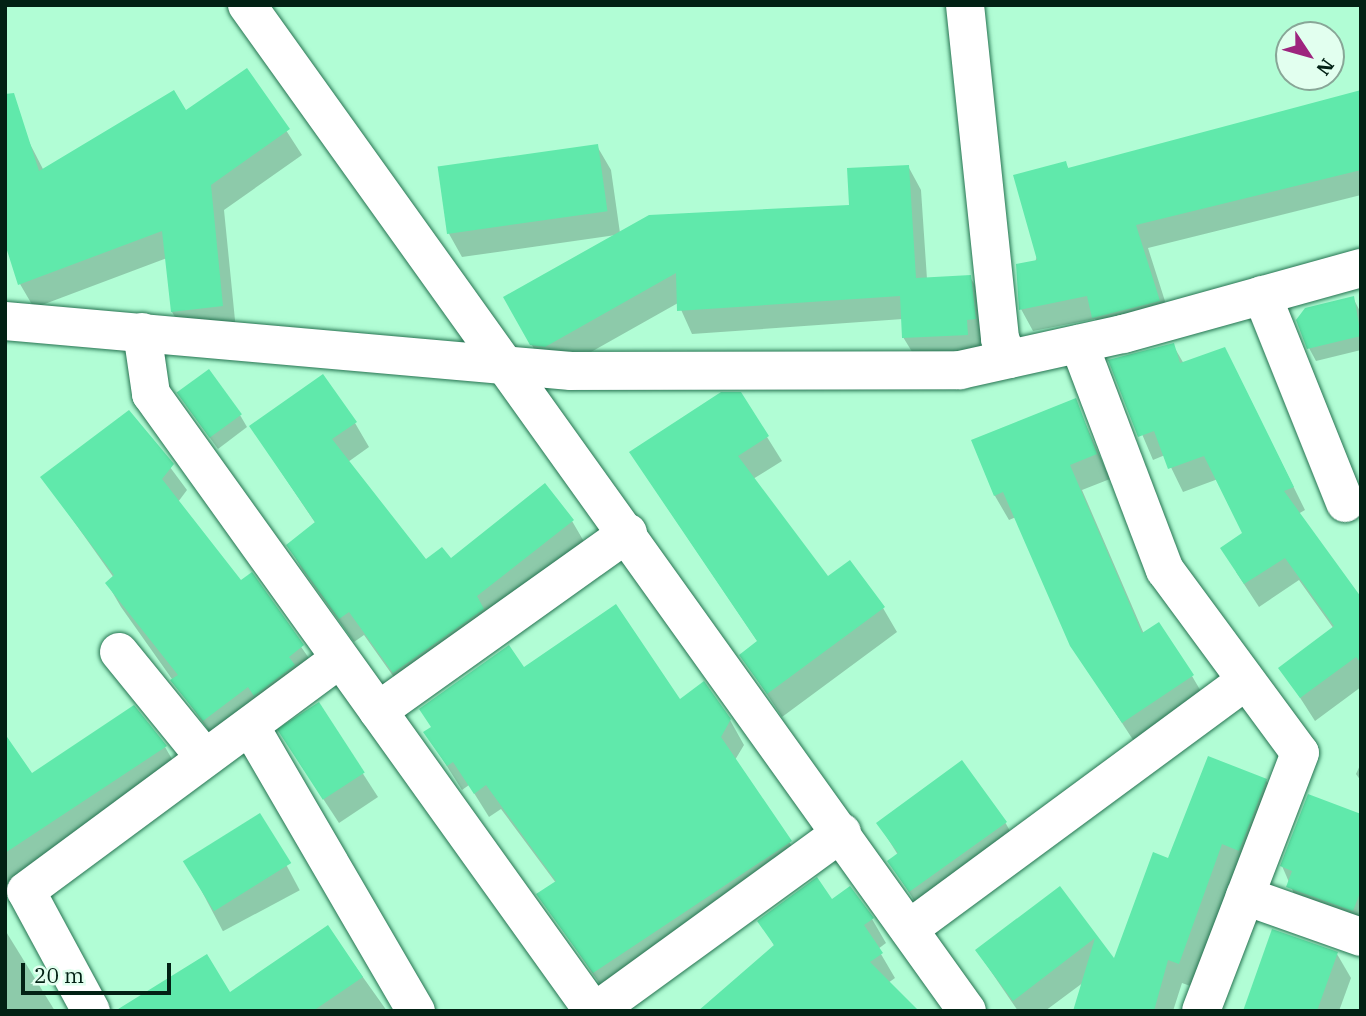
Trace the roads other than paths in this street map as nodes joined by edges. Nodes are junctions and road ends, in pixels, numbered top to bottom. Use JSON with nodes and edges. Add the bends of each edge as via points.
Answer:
{"nodes":[{"id":1,"x":247,"y":5,"type":"edge"},
{"id":2,"x":965,"y":5,"type":"edge"},
{"id":3,"x":1361,"y":268,"type":"edge"},
{"id":4,"x":1262,"y":295,"type":"junction"},
{"id":5,"x":5,"y":321,"type":"edge"},
{"id":6,"x":142,"y":332,"type":"junction"},
{"id":7,"x":1079,"y":344,"type":"junction"},
{"id":8,"x":1009,"y":359,"type":"junction"},
{"id":9,"x":507,"y":363,"type":"junction"},
{"id":10,"x":1345,"y":503,"type":"dead end"},
{"id":11,"x":628,"y":533,"type":"junction"},
{"id":12,"x":119,"y":652,"type":"dead end"},
{"id":13,"x":340,"y":659,"type":"junction"},
{"id":14,"x":1244,"y":682,"type":"junction"},
{"id":15,"x":378,"y":711,"type":"junction"},
{"id":16,"x":250,"y":726,"type":"junction"},
{"id":17,"x":205,"y":758,"type":"junction"},
{"id":18,"x":842,"y":832,"type":"junction"},
{"id":19,"x":1245,"y":897,"type":"junction"},
{"id":20,"x":909,"y":929,"type":"junction"},
{"id":21,"x":1361,"y":937,"type":"edge"},
{"id":22,"x":91,"y":1011,"type":"edge"},
{"id":23,"x":416,"y":1011,"type":"edge"},
{"id":24,"x":594,"y":1011,"type":"edge"},
{"id":25,"x":967,"y":1011,"type":"edge"},
{"id":26,"x":1201,"y":1011,"type":"edge"}],
"edges":[{"from":1,"to":9,"type":"street"},
{"from":2,"to":8,"type":"street","via":[[1000,338]]},
{"from":3,"to":4,"type":"street"},
{"from":4,"to":7,"type":"street"},
{"from":4,"to":10,"type":"street"},
{"from":5,"to":6,"type":"street"},
{"from":6,"to":9,"type":"street"},
{"from":6,"to":13,"type":"street","via":[[151,394]]},
{"from":7,"to":8,"type":"street"},
{"from":7,"to":14,"type":"street","via":[[1165,570]]},
{"from":8,"to":9,"type":"street","via":[[960,370],[571,371]]},
{"from":9,"to":11,"type":"street"},
{"from":11,"to":15,"type":"street"},
{"from":11,"to":18,"type":"street"},
{"from":12,"to":17,"type":"street"},
{"from":13,"to":15,"type":"street"},
{"from":13,"to":16,"type":"street"},
{"from":14,"to":19,"type":"street","via":[[1300,754]]},
{"from":14,"to":20,"type":"street"},
{"from":15,"to":24,"type":"street"},
{"from":16,"to":17,"type":"street"},
{"from":16,"to":23,"type":"street"},
{"from":17,"to":22,"type":"street","via":[[26,891]]},
{"from":18,"to":20,"type":"street"},
{"from":18,"to":24,"type":"street"},
{"from":19,"to":21,"type":"street"},
{"from":19,"to":26,"type":"street"},
{"from":20,"to":25,"type":"street"}]}
